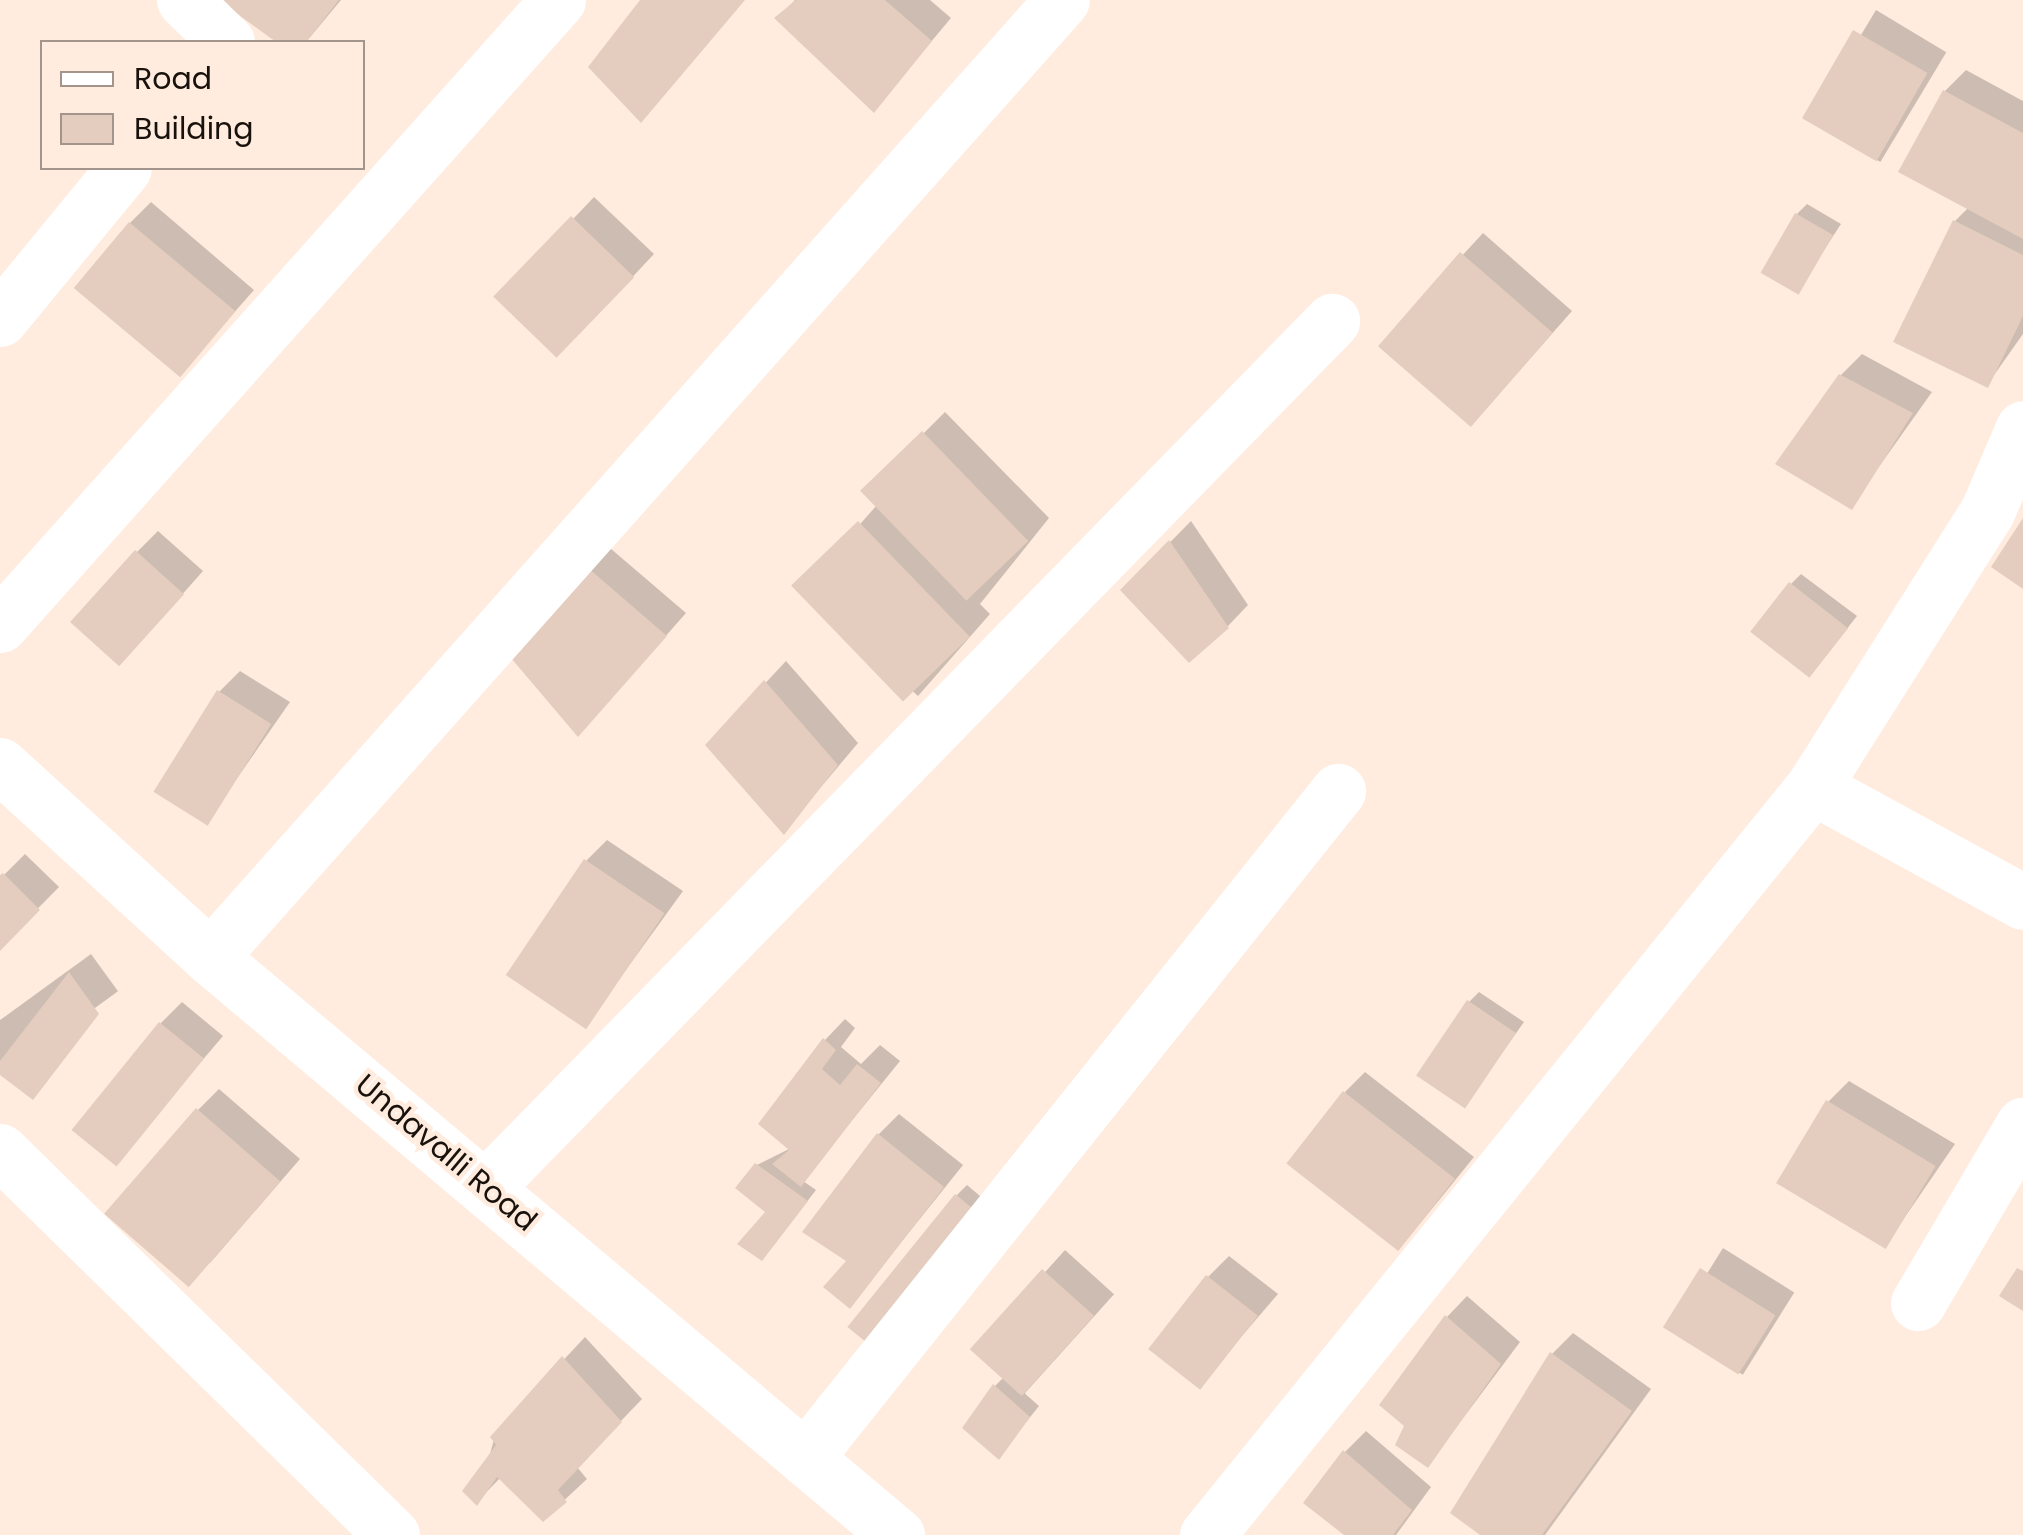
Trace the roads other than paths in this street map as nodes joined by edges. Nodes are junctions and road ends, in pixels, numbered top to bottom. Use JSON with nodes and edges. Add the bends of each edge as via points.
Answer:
{"nodes":[{"id":1,"x":184,"y":0,"type":"edge"},
{"id":2,"x":558,"y":0,"type":"edge"},
{"id":3,"x":1062,"y":0,"type":"edge"},
{"id":4,"x":225,"y":40,"type":"edge"},
{"id":5,"x":122,"y":170,"type":"edge"},
{"id":6,"x":0,"y":319,"type":"edge"},
{"id":7,"x":1332,"y":321,"type":"dead end"},
{"id":8,"x":2023,"y":428,"type":"edge"},
{"id":9,"x":0,"y":625,"type":"edge"},
{"id":10,"x":0,"y":766,"type":"edge"},
{"id":11,"x":1813,"y":787,"type":"junction"},
{"id":12,"x":1338,"y":790,"type":"dead end"},
{"id":13,"x":2023,"y":902,"type":"edge"},
{"id":14,"x":210,"y":956,"type":"junction"},
{"id":15,"x":2023,"y":1124,"type":"edge"},
{"id":16,"x":0,"y":1151,"type":"edge"},
{"id":17,"x":486,"y":1187,"type":"junction"},
{"id":18,"x":1918,"y":1303,"type":"dead end"},
{"id":19,"x":805,"y":1458,"type":"junction"},
{"id":20,"x":392,"y":1535,"type":"edge"},
{"id":21,"x":896,"y":1535,"type":"edge"},
{"id":22,"x":1207,"y":1535,"type":"edge"}],
"edges":[{"from":1,"to":4,"type":"street"},
{"from":2,"to":9,"type":"street"},
{"from":3,"to":14,"type":"street"},
{"from":5,"to":6,"type":"street"},
{"from":7,"to":17,"type":"street"},
{"from":8,"to":11,"type":"street","via":[[1988,512]]},
{"from":10,"to":14,"type":"street","name":"Undavalli Road"},
{"from":11,"to":13,"type":"street"},
{"from":11,"to":22,"type":"street"},
{"from":12,"to":19,"type":"street"},
{"from":14,"to":17,"type":"street","name":"Undavalli Road"},
{"from":15,"to":18,"type":"street"},
{"from":16,"to":20,"type":"street"},
{"from":17,"to":19,"type":"street","name":"Undavalli Road"},
{"from":19,"to":21,"type":"street","name":"Undavalli Road"}]}
